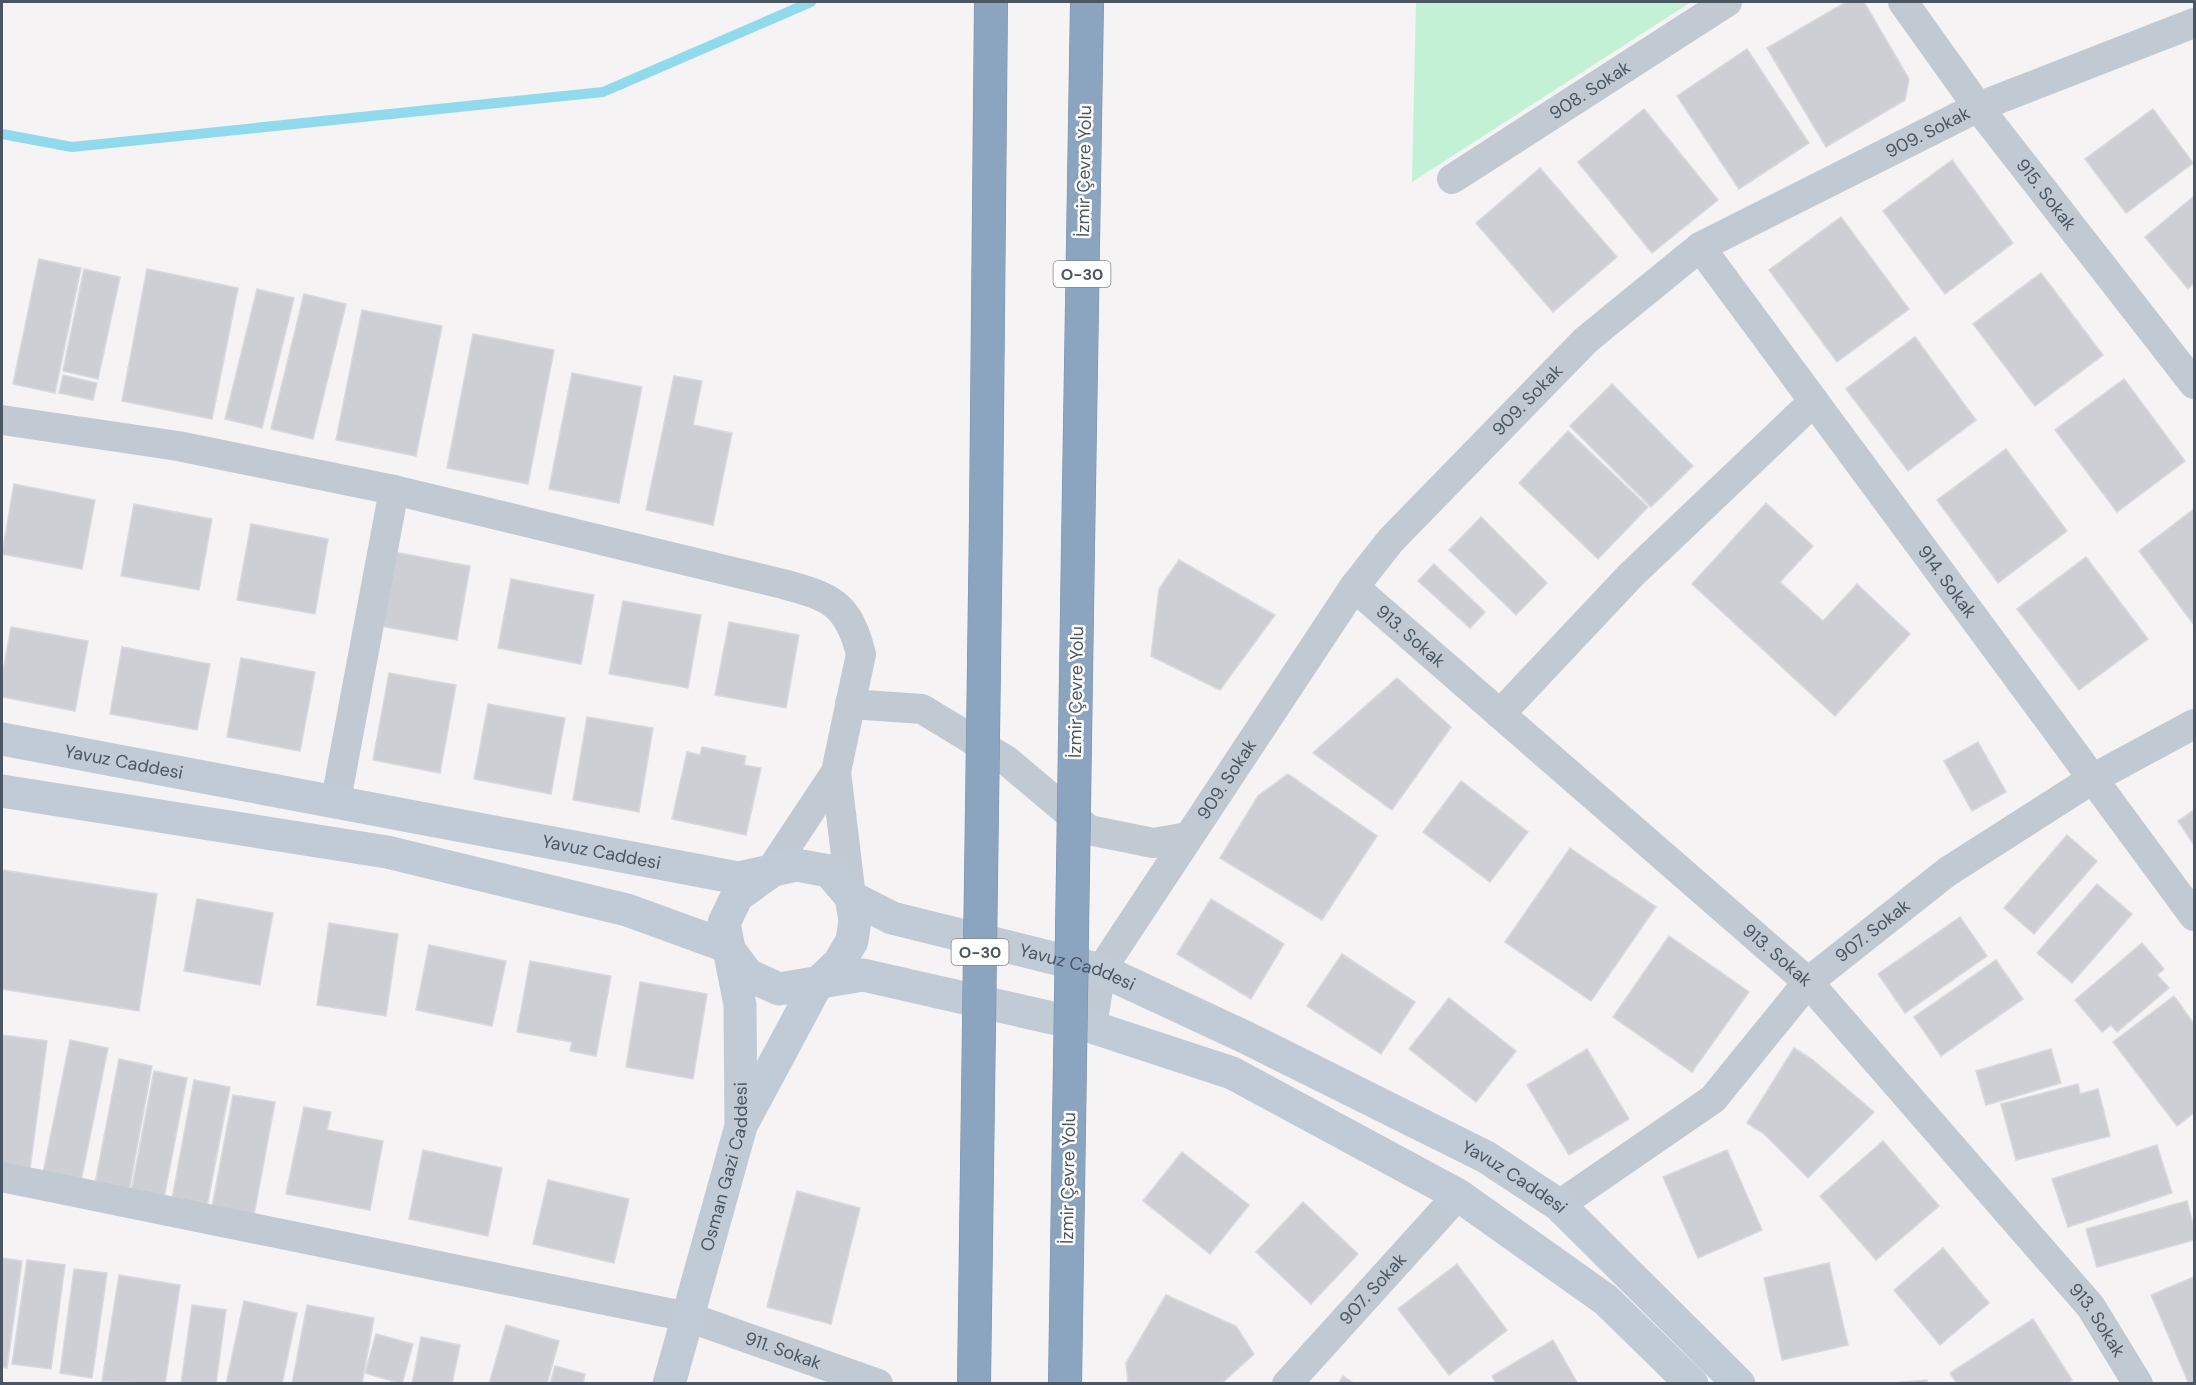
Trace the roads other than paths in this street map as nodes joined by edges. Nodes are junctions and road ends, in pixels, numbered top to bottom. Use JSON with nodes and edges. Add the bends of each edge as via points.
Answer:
{"nodes":[{"id":1,"x":991,"y":2,"type":"edge"},
{"id":2,"x":1087,"y":2,"type":"edge"},
{"id":3,"x":1727,"y":2,"type":"edge"},
{"id":4,"x":1903,"y":2,"type":"edge"},
{"id":5,"x":2194,"y":23,"type":"edge"},
{"id":6,"x":1978,"y":107,"type":"junction"},
{"id":7,"x":1452,"y":179,"type":"dead end"},
{"id":8,"x":1700,"y":247,"type":"junction"},
{"id":9,"x":2194,"y":384,"type":"edge"},
{"id":10,"x":1814,"y":401,"type":"junction"},
{"id":11,"x":2,"y":420,"type":"edge"},
{"id":12,"x":394,"y":490,"type":"junction"},
{"id":13,"x":1354,"y":587,"type":"junction"},
{"id":14,"x":850,"y":704,"type":"junction"},
{"id":15,"x":1500,"y":714,"type":"junction"},
{"id":16,"x":2194,"y":724,"type":"edge"},
{"id":17,"x":2,"y":739,"type":"edge"},
{"id":18,"x":836,"y":772,"type":"junction"},
{"id":19,"x":2094,"y":778,"type":"junction"},
{"id":20,"x":2,"y":791,"type":"edge"},
{"id":21,"x":336,"y":800,"type":"junction"},
{"id":22,"x":1188,"y":837,"type":"junction"},
{"id":23,"x":769,"y":873,"type":"junction"},
{"id":24,"x":851,"y":897,"type":"junction"},
{"id":25,"x":2194,"y":916,"type":"edge"},
{"id":26,"x":726,"y":945,"type":"junction"},
{"id":27,"x":1101,"y":970,"type":"junction"},
{"id":28,"x":1808,"y":982,"type":"junction"},
{"id":29,"x":817,"y":984,"type":"junction"},
{"id":30,"x":1092,"y":1027,"type":"junction"},
{"id":31,"x":741,"y":1126,"type":"junction"},
{"id":32,"x":2,"y":1177,"type":"edge"},
{"id":33,"x":1458,"y":1195,"type":"junction"},
{"id":34,"x":1559,"y":1205,"type":"junction"},
{"id":35,"x":688,"y":1317,"type":"junction"},
{"id":36,"x":669,"y":1383,"type":"edge"},
{"id":37,"x":878,"y":1383,"type":"edge"},
{"id":38,"x":974,"y":1383,"type":"edge"},
{"id":39,"x":1065,"y":1383,"type":"edge"},
{"id":40,"x":1287,"y":1383,"type":"edge"},
{"id":41,"x":1692,"y":1383,"type":"edge"},
{"id":42,"x":1739,"y":1383,"type":"edge"},
{"id":43,"x":2138,"y":1383,"type":"edge"}],
"edges":[{"from":1,"to":38,"type":"highway","number":"O-30","bridge":true},
{"from":2,"to":39,"type":"highway","name":"İzmir Çevre Yolu","number":"O-30","bridge":true},
{"from":3,"to":7,"type":"street","name":"908. Sokak"},
{"from":4,"to":6,"type":"street","name":"915. Sokak"},
{"from":5,"to":6,"type":"street","name":"909. Sokak"},
{"from":6,"to":8,"type":"street","name":"909. Sokak"},
{"from":6,"to":9,"type":"street","name":"915. Sokak"},
{"from":8,"to":10,"type":"street","name":"914. Sokak"},
{"from":8,"to":13,"type":"street","name":"909. Sokak","via":[[1586,340],[1391,540]]},
{"from":10,"to":15,"type":"street","via":[[1631,575]]},
{"from":10,"to":19,"type":"street","name":"914. Sokak"},
{"from":11,"to":12,"type":"street","via":[[178,446]]},
{"from":12,"to":14,"type":"street","via":[[819,594],[834,601],[846,614],[861,654]]},
{"from":12,"to":21,"type":"street"},
{"from":13,"to":15,"type":"street","name":"913. Sokak"},
{"from":13,"to":22,"type":"street","name":"909. Sokak"},
{"from":14,"to":18,"type":"street"},
{"from":14,"to":22,"type":"street","via":[[922,709],[1006,760],[1089,830],[1154,843]]},
{"from":15,"to":28,"type":"street","name":"913. Sokak"},
{"from":16,"to":19,"type":"street","name":"907. Sokak"},
{"from":17,"to":21,"type":"main road","name":"Yavuz Caddesi"},
{"from":18,"to":23,"type":"street"},
{"from":18,"to":24,"type":"street"},
{"from":19,"to":25,"type":"street","name":"914. Sokak"},
{"from":19,"to":28,"type":"street","name":"907. Sokak","via":[[1947,872]]},
{"from":20,"to":26,"type":"main road","via":[[387,852],[627,910]]},
{"from":21,"to":23,"type":"main road","name":"Yavuz Caddesi","via":[[738,878]]},
{"from":22,"to":27,"type":"street","name":"909. Sokak"},
{"from":23,"to":24,"type":"main road","name":"Yavuz Caddesi","via":[[797,865],[829,872]]},
{"from":23,"to":26,"type":"main road","via":[[737,896],[724,923]]},
{"from":24,"to":27,"type":"main road","name":"Yavuz Caddesi","via":[[892,918]]},
{"from":24,"to":29,"type":"main road","via":[[855,920],[852,941],[839,963]]},
{"from":26,"to":29,"type":"main road","via":[[748,975],[779,989]]},
{"from":26,"to":31,"type":"main road","name":"Osman Gazi Caddesi","via":[[740,1005]]},
{"from":27,"to":30,"type":"street","name":"909. Sokak"},
{"from":27,"to":34,"type":"main road","name":"Yavuz Caddesi","via":[[1486,1157]]},
{"from":28,"to":34,"type":"street","name":"907. Sokak","via":[[1713,1100]]},
{"from":28,"to":43,"type":"street","name":"913. Sokak","via":[[2091,1307]]},
{"from":29,"to":30,"type":"main road","via":[[863,975]]},
{"from":29,"to":31,"type":"main road"},
{"from":30,"to":33,"type":"main road","via":[[1232,1073]]},
{"from":31,"to":35,"type":"main road","name":"Osman Gazi Caddesi"},
{"from":32,"to":35,"type":"street","name":"911. Sokak"},
{"from":33,"to":40,"type":"street","name":"907. Sokak"},
{"from":33,"to":41,"type":"main road","via":[[1606,1300]]},
{"from":34,"to":42,"type":"main road","name":"Yavuz Caddesi"},
{"from":35,"to":36,"type":"main road","name":"Osman Gazi Caddesi"},
{"from":35,"to":37,"type":"street","name":"911. Sokak"}]}
